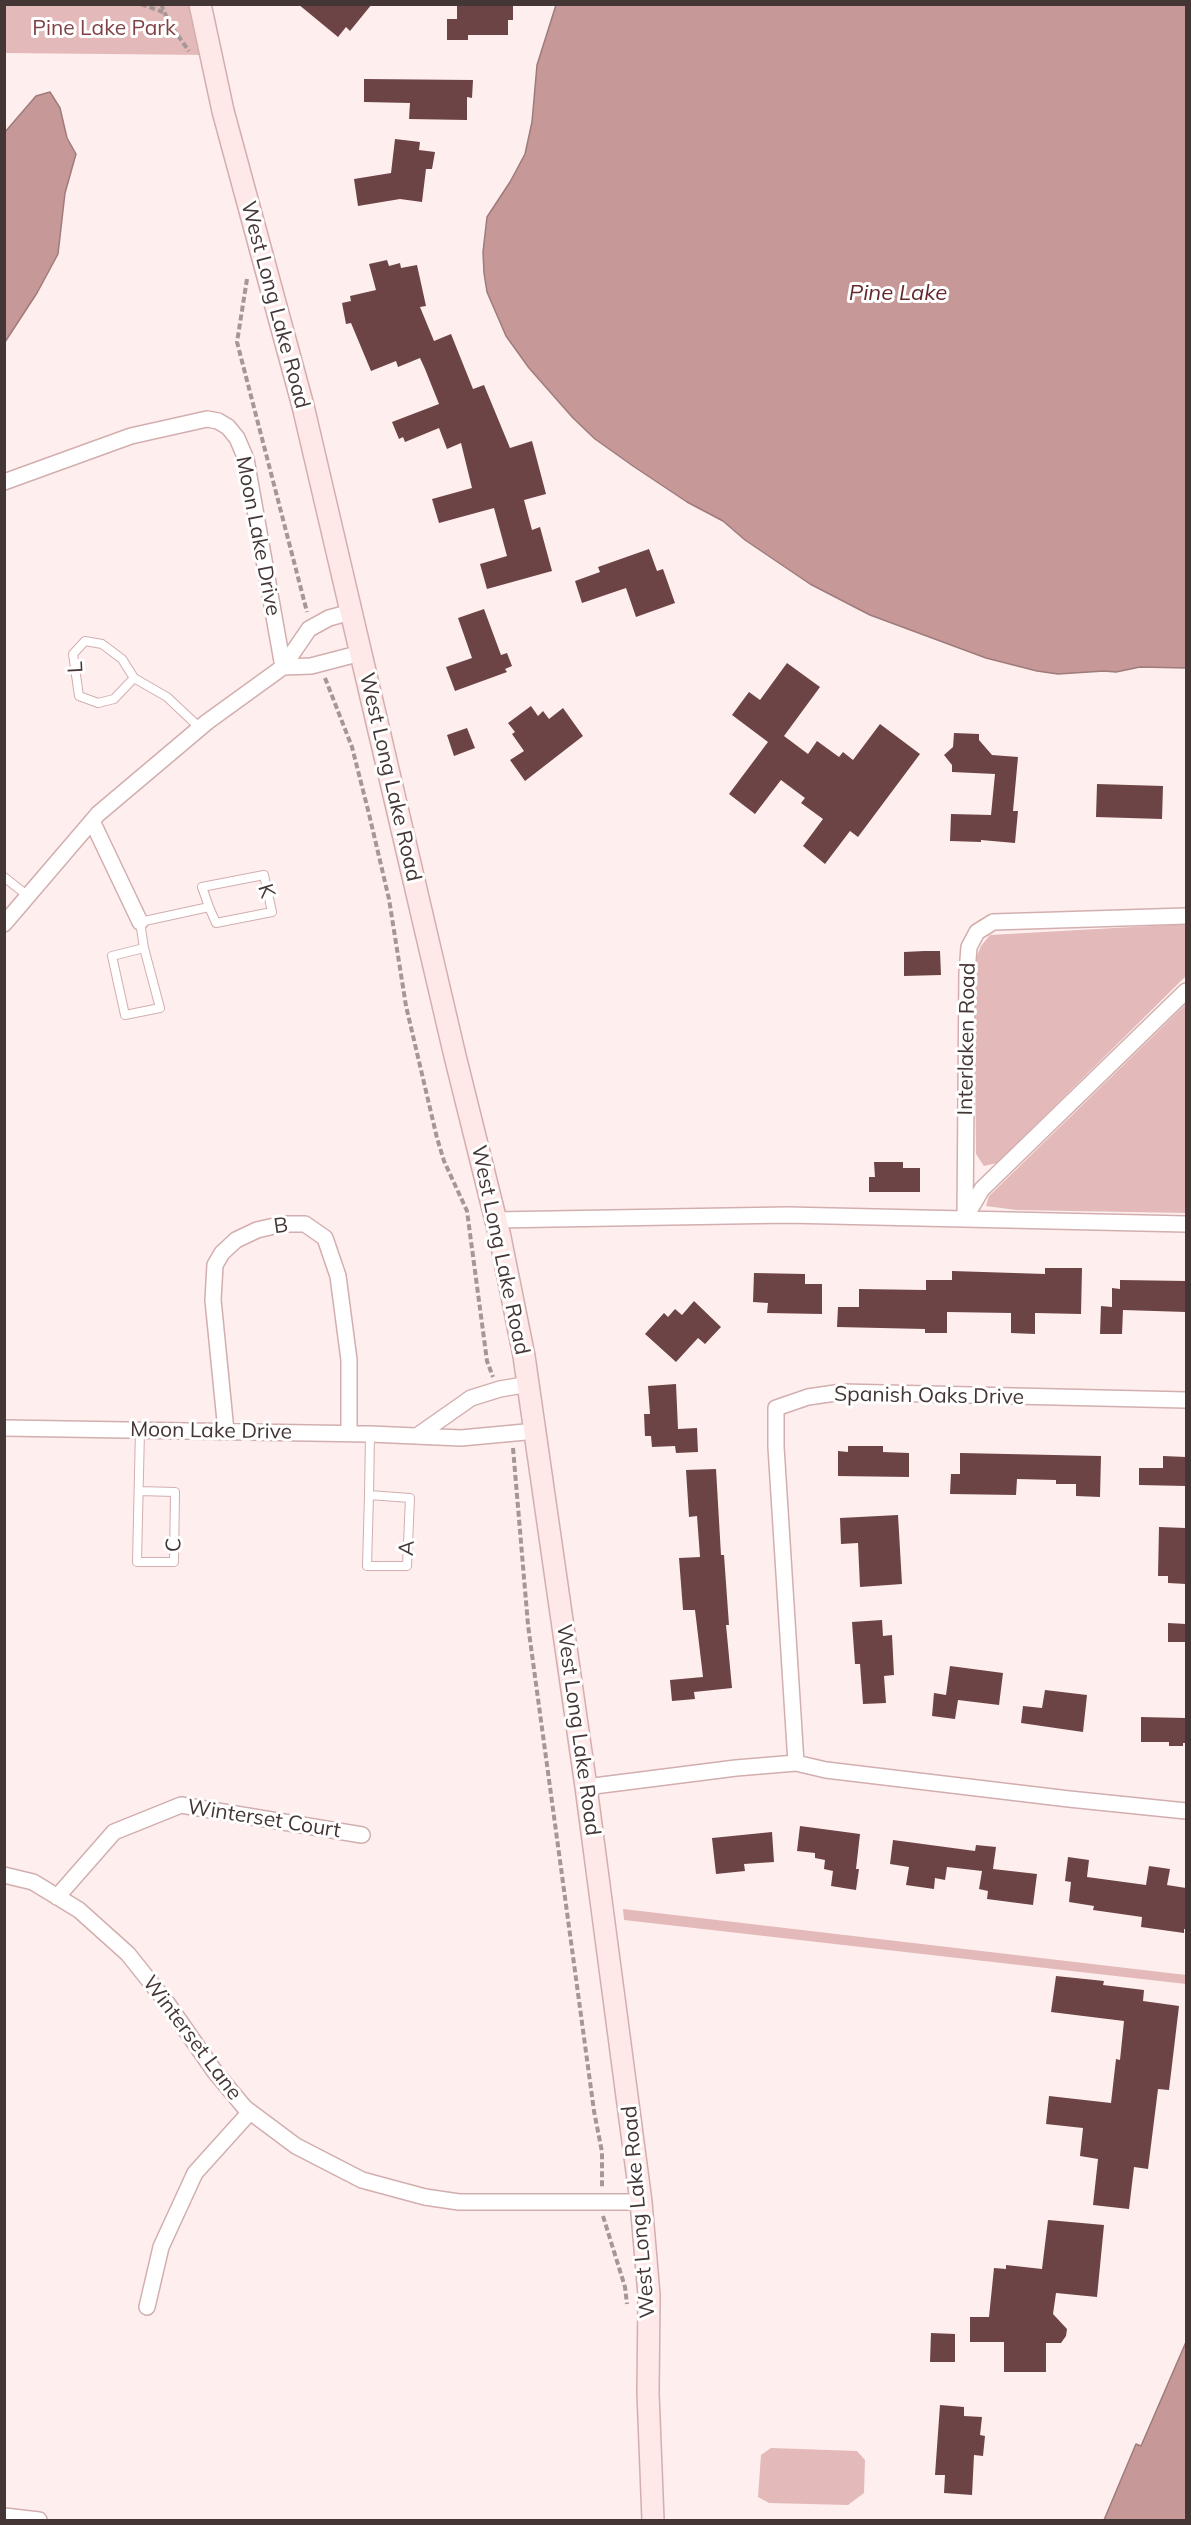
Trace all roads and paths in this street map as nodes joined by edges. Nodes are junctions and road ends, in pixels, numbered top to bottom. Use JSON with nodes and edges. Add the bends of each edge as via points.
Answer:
{"nodes":[{"id":1,"x":141,"y":4,"type":"edge"},
{"id":2,"x":161,"y":4,"type":"edge"},
{"id":3,"x":200,"y":4,"type":"edge"},
{"id":4,"x":164,"y":13,"type":"junction"},
{"id":5,"x":190,"y":54,"type":"dead end"},
{"id":6,"x":246,"y":270,"type":"dead end"},
{"id":7,"x":4,"y":482,"type":"edge"},
{"id":8,"x":351,"y":612,"type":"junction"},
{"id":9,"x":309,"y":629,"type":"junction"},
{"id":10,"x":361,"y":653,"type":"junction"},
{"id":11,"x":321,"y":663,"type":"junction"},
{"id":12,"x":283,"y":667,"type":"junction"},
{"id":13,"x":134,"y":678,"type":"junction"},
{"id":14,"x":200,"y":728,"type":"junction"},
{"id":15,"x":92,"y":821,"type":"junction"},
{"id":16,"x":4,"y":877,"type":"edge"},
{"id":17,"x":28,"y":896,"type":"junction"},
{"id":18,"x":209,"y":908,"type":"junction"},
{"id":19,"x":1186,"y":916,"type":"edge"},
{"id":20,"x":140,"y":922,"type":"junction"},
{"id":21,"x":4,"y":924,"type":"edge"},
{"id":22,"x":144,"y":948,"type":"junction"},
{"id":23,"x":1186,"y":991,"type":"edge"},
{"id":24,"x":965,"y":1218,"type":"junction"},
{"id":25,"x":495,"y":1220,"type":"junction"},
{"id":26,"x":1186,"y":1224,"type":"edge"},
{"id":27,"x":528,"y":1384,"type":"junction"},
{"id":28,"x":500,"y":1389,"type":"junction"},
{"id":29,"x":1186,"y":1400,"type":"edge"},
{"id":30,"x":4,"y":1428,"type":"edge"},
{"id":31,"x":140,"y":1430,"type":"junction"},
{"id":32,"x":226,"y":1431,"type":"junction"},
{"id":33,"x":536,"y":1431,"type":"junction"},
{"id":34,"x":349,"y":1433,"type":"junction"},
{"id":35,"x":511,"y":1433,"type":"junction"},
{"id":36,"x":370,"y":1434,"type":"junction"},
{"id":37,"x":417,"y":1436,"type":"junction"},
{"id":38,"x":139,"y":1491,"type":"junction"},
{"id":39,"x":369,"y":1495,"type":"junction"},
{"id":40,"x":796,"y":1763,"type":"junction"},
{"id":41,"x":586,"y":1787,"type":"junction"},
{"id":42,"x":1186,"y":1811,"type":"edge"},
{"id":43,"x":362,"y":1835,"type":"dead end"},
{"id":44,"x":4,"y":1875,"type":"edge"},
{"id":45,"x":57,"y":1897,"type":"junction"},
{"id":46,"x":250,"y":2112,"type":"junction"},
{"id":47,"x":641,"y":2202,"type":"junction"},
{"id":48,"x":602,"y":2203,"type":"junction"},
{"id":49,"x":147,"y":2307,"type":"dead end"},
{"id":50,"x":628,"y":2309,"type":"dead end"},
{"id":51,"x":4,"y":2516,"type":"edge"},
{"id":52,"x":39,"y":2520,"type":"edge"},
{"id":53,"x":653,"y":2520,"type":"edge"}],
"edges":[{"from":1,"to":4,"type":"path"},
{"from":2,"to":4,"type":"path"},
{"from":3,"to":8,"type":"main road","name":"West Long Lake Road","via":[[223,111],[303,406]]},
{"from":4,"to":5,"type":"path"},
{"from":6,"to":9,"type":"path","via":[[237,342]]},
{"from":7,"to":12,"type":"street","name":"Moon Lake Drive","via":[[131,436],[207,419],[218,421],[237,438],[246,459]]},
{"from":8,"to":9,"type":"street","name":"Moon Lake Drive"},
{"from":8,"to":10,"type":"main road","name":"West Long Lake Road"},
{"from":9,"to":12,"type":"street","name":"Moon Lake Drive"},
{"from":10,"to":11,"type":"street"},
{"from":10,"to":25,"type":"main road","name":"West Long Lake Road"},
{"from":11,"to":12,"type":"street"},
{"from":11,"to":28,"type":"path","via":[[352,747],[366,803],[436,1138],[467,1211],[487,1361]]},
{"from":12,"to":14,"type":"street","name":"Moon Lake Drive"},
{"from":13,"to":13,"type":"lane","name":"L","via":[[122,659],[102,644],[85,641],[73,654],[79,696],[98,703],[114,699]]},
{"from":13,"to":14,"type":"lane","name":"L","via":[[166,697]]},
{"from":14,"to":15,"type":"street","name":"Moon Lake Drive"},
{"from":15,"to":17,"type":"street","name":"Moon Lake Drive"},
{"from":15,"to":20,"type":"street"},
{"from":16,"to":17,"type":"lane"},
{"from":17,"to":21,"type":"street","name":"Moon Lake Drive"},
{"from":18,"to":18,"type":"lane","name":"K","via":[[216,923],[272,912],[264,875],[202,887]]},
{"from":18,"to":20,"type":"lane"},
{"from":19,"to":24,"type":"street","name":"Interlaken Road","via":[[993,922],[976,932],[969,947],[967,973]]},
{"from":20,"to":22,"type":"lane"},
{"from":22,"to":22,"type":"lane","via":[[112,956],[125,1015],[160,1008]]},
{"from":23,"to":24,"type":"street","via":[[982,1189]]},
{"from":24,"to":25,"type":"street","via":[[788,1215]]},
{"from":24,"to":26,"type":"street"},
{"from":25,"to":27,"type":"main road","name":"West Long Lake Road"},
{"from":27,"to":28,"type":"street"},
{"from":27,"to":33,"type":"main road","name":"West Long Lake Road"},
{"from":28,"to":37,"type":"street","via":[[471,1398]]},
{"from":29,"to":40,"type":"street","name":"Spanish Oaks Drive","via":[[842,1392],[808,1397],[776,1408]]},
{"from":30,"to":31,"type":"street","name":"Moon Lake Drive"},
{"from":31,"to":32,"type":"street","name":"Moon Lake Drive"},
{"from":31,"to":38,"type":"lane","name":"C"},
{"from":32,"to":34,"type":"street","name":"Moon Lake Drive"},
{"from":32,"to":34,"type":"street","name":"B","via":[[213,1300],[215,1265],[236,1240],[257,1230],[305,1224],[324,1238],[338,1276],[350,1360]]},
{"from":33,"to":35,"type":"street","name":"Moon Lake Drive"},
{"from":33,"to":41,"type":"main road","name":"West Long Lake Road"},
{"from":34,"to":36,"type":"street","name":"Moon Lake Drive"},
{"from":35,"to":37,"type":"street","name":"Moon Lake Drive","via":[[461,1438]]},
{"from":35,"to":48,"type":"path","via":[[528,1625],[602,2152]]},
{"from":36,"to":37,"type":"street","name":"Moon Lake Drive"},
{"from":36,"to":39,"type":"lane","name":"A"},
{"from":38,"to":38,"type":"lane","name":"C","via":[[137,1562],[174,1562],[175,1492]]},
{"from":39,"to":39,"type":"lane","name":"A","via":[[367,1566],[407,1566],[410,1498]]},
{"from":40,"to":41,"type":"street"},
{"from":40,"to":42,"type":"street","via":[[825,1770]]},
{"from":41,"to":47,"type":"main road","name":"West Long Lake Road"},
{"from":43,"to":45,"type":"street","name":"Winterset Court","via":[[181,1804],[114,1832]]},
{"from":44,"to":45,"type":"street","name":"Winterset Lane","via":[[33,1882]]},
{"from":45,"to":46,"type":"street","name":"Winterset Lane","via":[[79,1910],[128,1954],[215,2072]]},
{"from":46,"to":48,"type":"street","name":"Winterset Lane","via":[[296,2146],[362,2180],[414,2194],[459,2202]]},
{"from":46,"to":49,"type":"street","via":[[195,2173],[161,2247]]},
{"from":47,"to":48,"type":"street","name":"Winterset Lane"},
{"from":47,"to":53,"type":"main road","name":"West Long Lake Road","via":[[649,2295]]},
{"from":48,"to":50,"type":"path"},
{"from":51,"to":52,"type":"street"}]}
